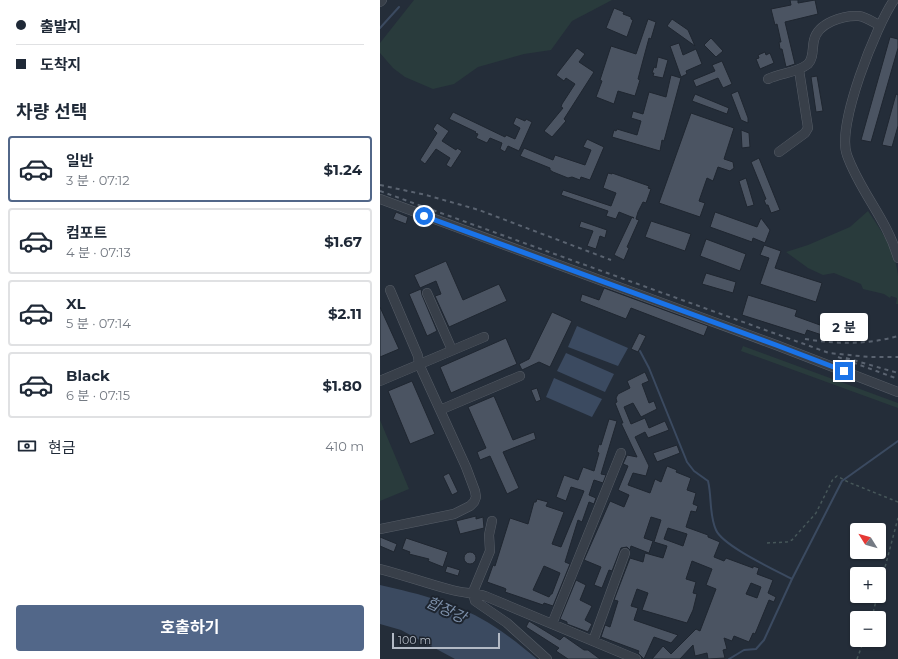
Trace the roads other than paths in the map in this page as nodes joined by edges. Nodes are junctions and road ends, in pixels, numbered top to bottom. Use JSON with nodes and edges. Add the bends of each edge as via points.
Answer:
{"nodes":[{"id":1,"x":894,"y":0,"type":"edge"},
{"id":2,"x":879,"y":25,"type":"junction"},
{"id":3,"x":799,"y":70,"type":"junction"},
{"id":4,"x":768,"y":79,"type":"dead end"},
{"id":5,"x":779,"y":152,"type":"dead end"},
{"id":6,"x":380,"y":200,"type":"edge"},
{"id":7,"x":898,"y":258,"type":"edge"},
{"id":8,"x":390,"y":290,"type":"dead end"},
{"id":9,"x":427,"y":293,"type":"dead end"},
{"id":10,"x":484,"y":336,"type":"dead end"},
{"id":11,"x":452,"y":350,"type":"junction"},
{"id":12,"x":419,"y":364,"type":"junction"},
{"id":13,"x":520,"y":376,"type":"dead end"},
{"id":14,"x":380,"y":381,"type":"edge"},
{"id":15,"x":898,"y":392,"type":"edge"},
{"id":16,"x":440,"y":410,"type":"junction"},
{"id":17,"x":621,"y":452,"type":"dead end"},
{"id":18,"x":492,"y":521,"type":"dead end"},
{"id":19,"x":380,"y":529,"type":"edge"},
{"id":20,"x":625,"y":553,"type":"dead end"},
{"id":21,"x":380,"y":569,"type":"edge"},
{"id":22,"x":473,"y":592,"type":"junction"},
{"id":23,"x":552,"y":624,"type":"junction"},
{"id":24,"x":593,"y":641,"type":"junction"},
{"id":25,"x":547,"y":659,"type":"edge"},
{"id":26,"x":636,"y":659,"type":"edge"}],
"edges":[{"from":1,"to":2,"type":"street"},
{"from":2,"to":3,"type":"street","via":[[858,16],[829,21],[818,31],[814,39],[809,62]]},
{"from":2,"to":7,"type":"street","via":[[858,82],[844,143],[853,170],[887,227]]},
{"from":3,"to":4,"type":"street"},
{"from":3,"to":5,"type":"street","via":[[808,128]]},
{"from":6,"to":15,"type":"street"},
{"from":8,"to":12,"type":"street"},
{"from":9,"to":11,"type":"street"},
{"from":10,"to":11,"type":"street"},
{"from":11,"to":12,"type":"street"},
{"from":12,"to":14,"type":"street"},
{"from":12,"to":16,"type":"street"},
{"from":13,"to":16,"type":"street"},
{"from":16,"to":19,"type":"street","via":[[475,491],[474,502],[454,514]]},
{"from":17,"to":23,"type":"street"},
{"from":18,"to":22,"type":"street","via":[[489,535],[490,551]]},
{"from":20,"to":24,"type":"street"},
{"from":21,"to":22,"type":"street","via":[[454,591]]},
{"from":22,"to":23,"type":"street"},
{"from":22,"to":25,"type":"street","via":[[475,601],[507,623]]},
{"from":23,"to":24,"type":"street"},
{"from":24,"to":26,"type":"street"}]}
